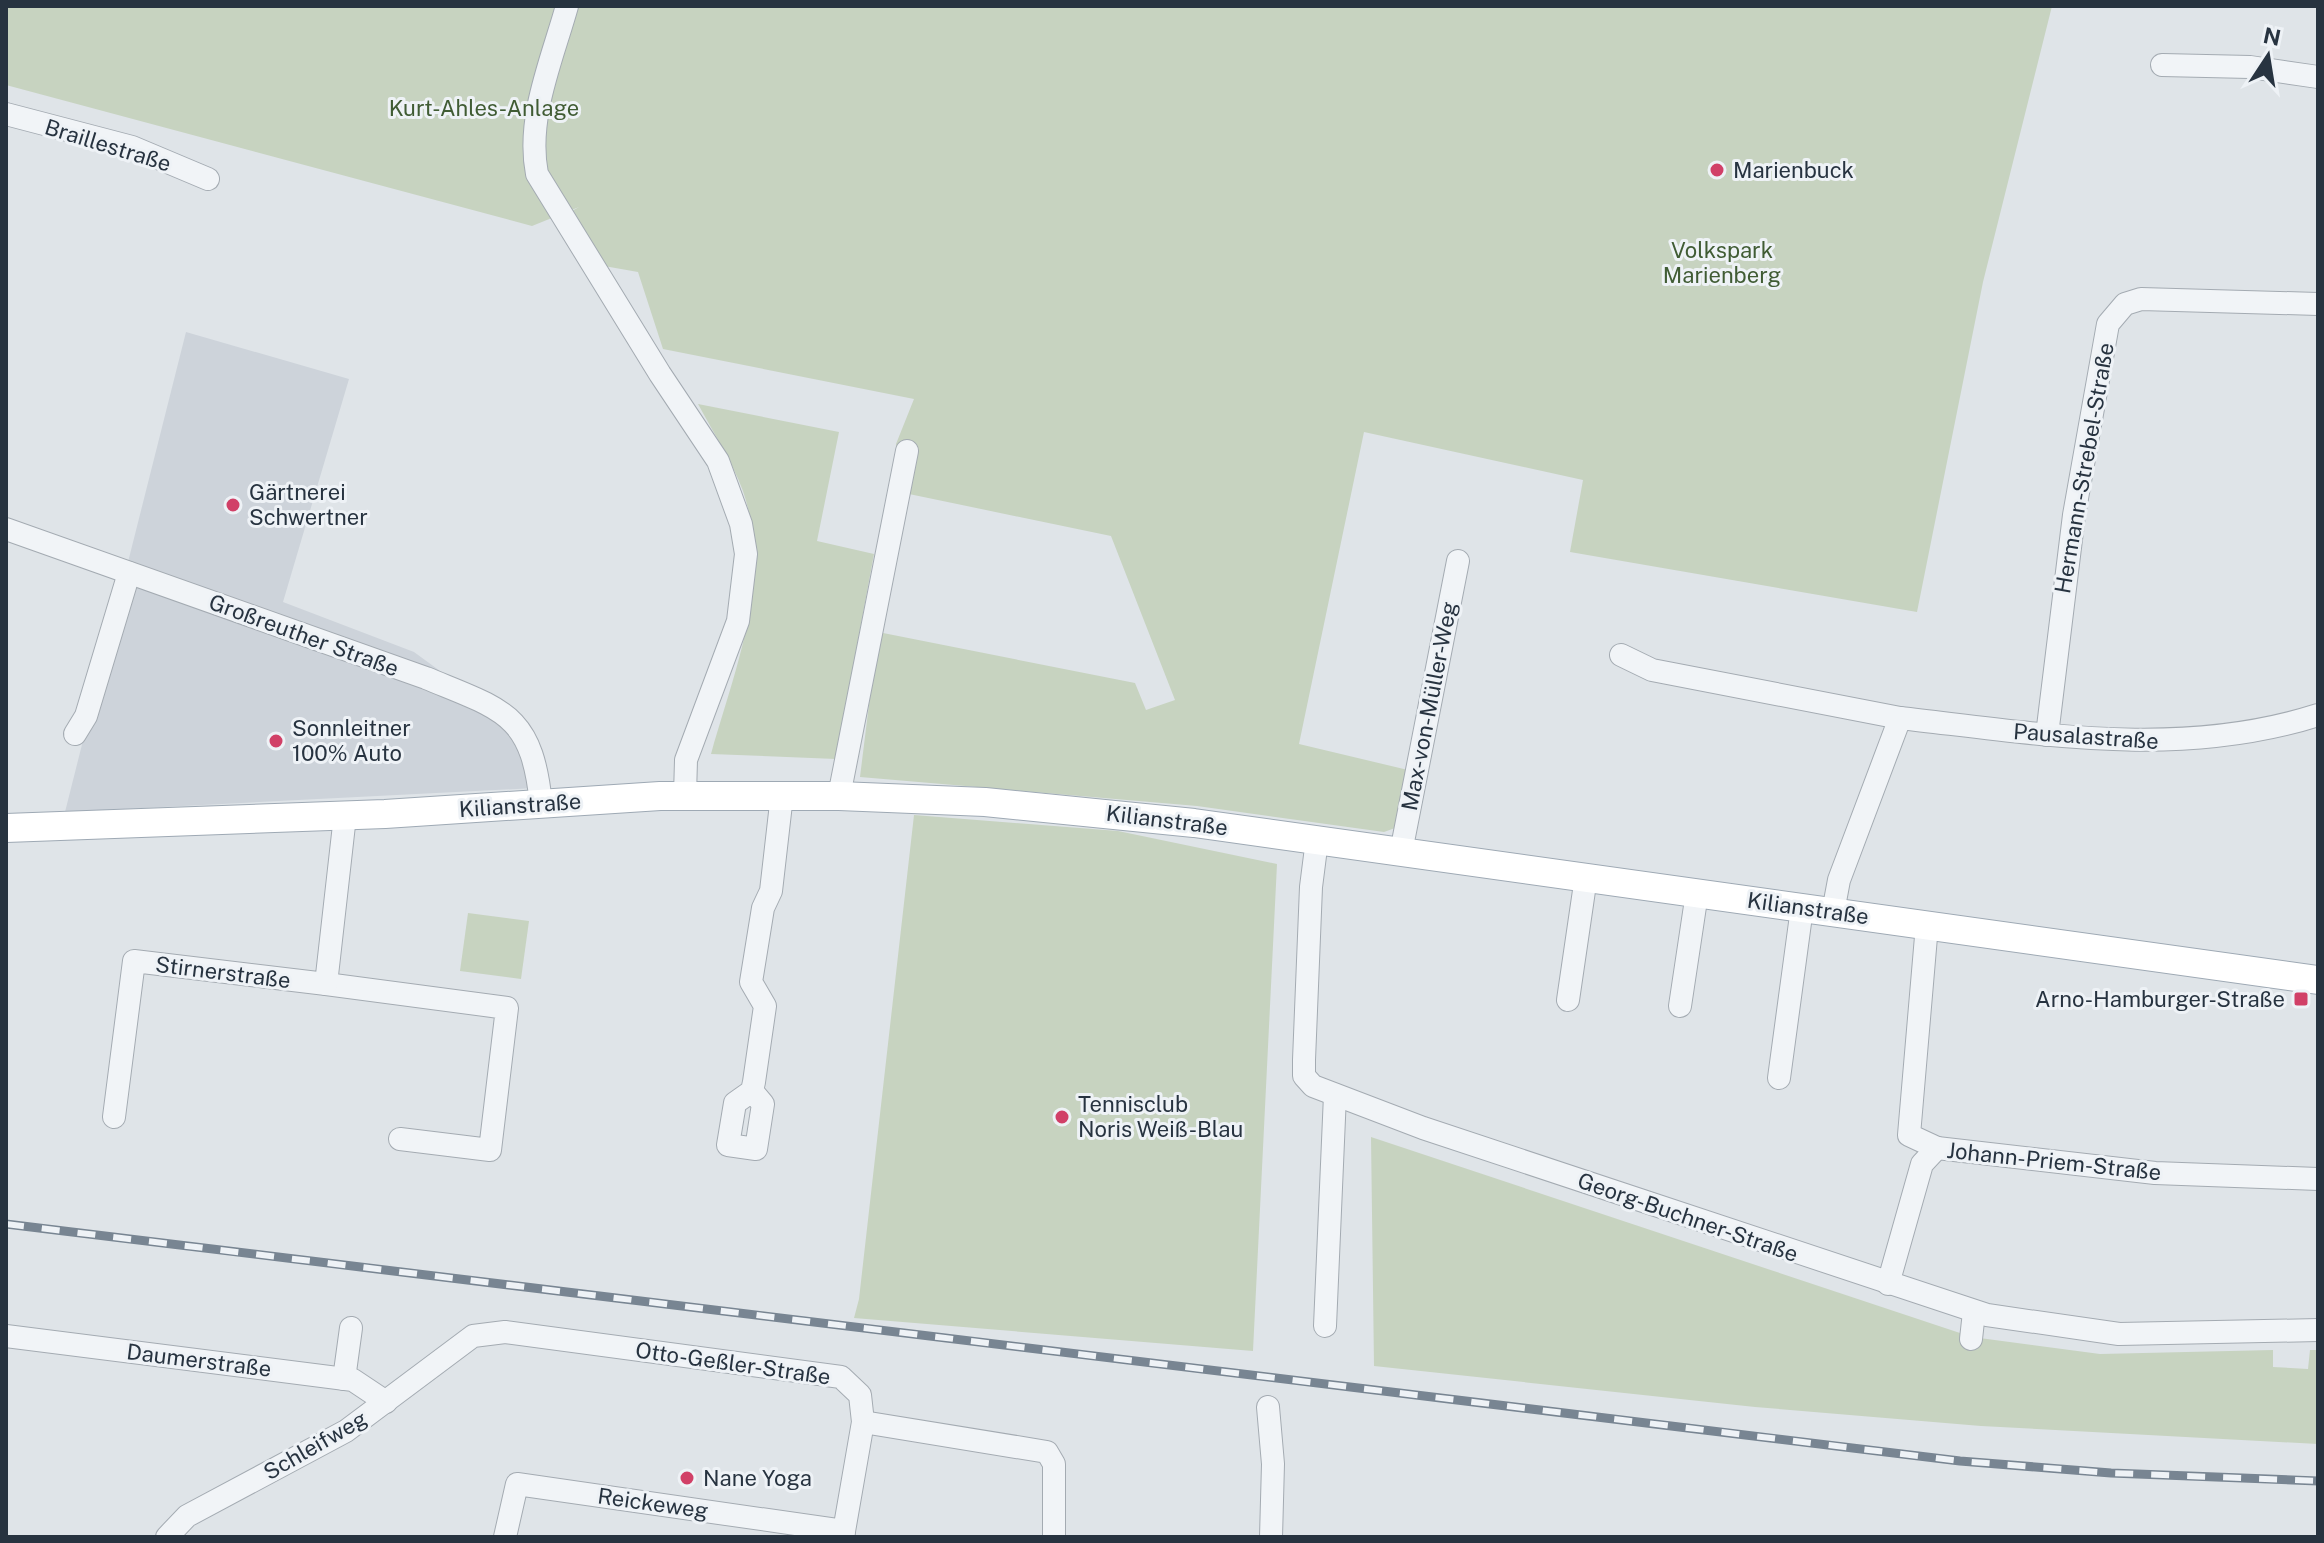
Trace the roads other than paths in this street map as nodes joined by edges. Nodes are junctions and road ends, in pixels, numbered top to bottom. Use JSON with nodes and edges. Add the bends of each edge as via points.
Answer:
{"nodes":[{"id":1,"x":567,"y":6,"type":"edge"},
{"id":2,"x":2162,"y":65,"type":"dead end"},
{"id":3,"x":2318,"y":77,"type":"edge"},
{"id":4,"x":6,"y":114,"type":"edge"},
{"id":5,"x":208,"y":179,"type":"dead end"},
{"id":6,"x":2318,"y":304,"type":"edge"},
{"id":7,"x":907,"y":451,"type":"dead end"},
{"id":8,"x":6,"y":529,"type":"edge"},
{"id":9,"x":1458,"y":561,"type":"dead end"},
{"id":10,"x":129,"y":573,"type":"junction"},
{"id":11,"x":1621,"y":655,"type":"dead end"},
{"id":12,"x":2318,"y":715,"type":"edge"},
{"id":13,"x":1900,"y":718,"type":"junction"},
{"id":14,"x":75,"y":734,"type":"dead end"},
{"id":15,"x":2047,"y":735,"type":"junction"},
{"id":16,"x":685,"y":795,"type":"junction"},
{"id":17,"x":782,"y":795,"type":"junction"},
{"id":18,"x":839,"y":796,"type":"junction"},
{"id":19,"x":541,"y":804,"type":"junction"},
{"id":20,"x":345,"y":816,"type":"junction"},
{"id":21,"x":6,"y":828,"type":"edge"},
{"id":22,"x":1317,"y":840,"type":"junction"},
{"id":23,"x":1401,"y":852,"type":"junction"},
{"id":24,"x":1586,"y":877,"type":"junction"},
{"id":25,"x":1697,"y":893,"type":"junction"},
{"id":26,"x":1802,"y":908,"type":"junction"},
{"id":27,"x":1833,"y":912,"type":"junction"},
{"id":28,"x":1927,"y":925,"type":"junction"},
{"id":29,"x":2318,"y":980,"type":"edge"},
{"id":30,"x":326,"y":984,"type":"junction"},
{"id":31,"x":1568,"y":1000,"type":"dead end"},
{"id":32,"x":1680,"y":1006,"type":"dead end"},
{"id":33,"x":1779,"y":1078,"type":"dead end"},
{"id":34,"x":752,"y":1091,"type":"dead end"},
{"id":35,"x":1335,"y":1095,"type":"junction"},
{"id":36,"x":114,"y":1117,"type":"dead end"},
{"id":37,"x":400,"y":1139,"type":"dead end"},
{"id":38,"x":1937,"y":1148,"type":"junction"},
{"id":39,"x":2318,"y":1179,"type":"edge"},
{"id":40,"x":1888,"y":1284,"type":"junction"},
{"id":41,"x":1974,"y":1312,"type":"junction"},
{"id":42,"x":1325,"y":1326,"type":"dead end"},
{"id":43,"x":351,"y":1328,"type":"dead end"},
{"id":44,"x":2318,"y":1330,"type":"edge"},
{"id":45,"x":505,"y":1332,"type":"joint"},
{"id":46,"x":6,"y":1336,"type":"edge"},
{"id":47,"x":1971,"y":1339,"type":"dead end"},
{"id":48,"x":344,"y":1379,"type":"junction"},
{"id":49,"x":386,"y":1402,"type":"junction"},
{"id":50,"x":1268,"y":1407,"type":"dead end"},
{"id":51,"x":863,"y":1422,"type":"junction"},
{"id":52,"x":844,"y":1534,"type":"edge"},
{"id":53,"x":167,"y":1537,"type":"edge"},
{"id":54,"x":505,"y":1537,"type":"edge"},
{"id":55,"x":1054,"y":1537,"type":"edge"},
{"id":56,"x":1271,"y":1537,"type":"edge"}],
"edges":[{"from":1,"to":16,"type":"street","via":[[535,120],[532,148],[537,174],[718,461],[746,554],[738,621],[686,760]]},
{"from":2,"to":3,"type":"street","via":[[2250,67]]},
{"from":4,"to":5,"type":"street","name":"Braillestraße","via":[[132,147]]},
{"from":6,"to":15,"type":"street","name":"Hermann-Strebel-Straße","via":[[2141,299],[2114,312],[2074,515]]},
{"from":7,"to":18,"type":"street"},
{"from":8,"to":10,"type":"street","name":"Großreuther Straße"},
{"from":9,"to":23,"type":"street","name":"Max-von-Müller-Weg"},
{"from":10,"to":14,"type":"street","via":[[86,716]]},
{"from":10,"to":19,"type":"street","name":"Großreuther Straße","via":[[426,678],[493,707],[516,725],[531,749]]},
{"from":11,"to":13,"type":"street","name":"Pausalastraße","via":[[1652,670]]},
{"from":12,"to":15,"type":"street","name":"Pausalastraße","via":[[2271,728],[2173,742]]},
{"from":13,"to":15,"type":"street","name":"Pausalastraße"},
{"from":13,"to":27,"type":"street","via":[[1839,880]]},
{"from":16,"to":17,"type":"main road","name":"Kilianstraße"},
{"from":16,"to":19,"type":"main road","name":"Kilianstraße"},
{"from":17,"to":18,"type":"main road","name":"Kilianstraße"},
{"from":17,"to":34,"type":"street","via":[[771,891],[763,908],[751,982],[765,1006]]},
{"from":18,"to":22,"type":"main road","name":"Kilianstraße","via":[[1078,809]]},
{"from":19,"to":20,"type":"main road","name":"Kilianstraße"},
{"from":20,"to":21,"type":"main road","name":"Kilianstraße"},
{"from":20,"to":30,"type":"street"},
{"from":22,"to":23,"type":"main road","name":"Kilianstraße"},
{"from":22,"to":35,"type":"street","name":"Georg-Buchner-Straße","via":[[1304,1076]]},
{"from":23,"to":24,"type":"main road","name":"Kilianstraße"},
{"from":24,"to":25,"type":"main road","name":"Kilianstraße"},
{"from":24,"to":31,"type":"street"},
{"from":25,"to":26,"type":"main road","name":"Kilianstraße"},
{"from":25,"to":32,"type":"street"},
{"from":26,"to":27,"type":"main road","name":"Kilianstraße"},
{"from":26,"to":33,"type":"street"},
{"from":27,"to":28,"type":"main road","name":"Kilianstraße"},
{"from":28,"to":29,"type":"main road","name":"Kilianstraße"},
{"from":28,"to":38,"type":"street","via":[[1909,1135]]},
{"from":30,"to":36,"type":"street","name":"Stirnerstraße","via":[[134,961]]},
{"from":30,"to":37,"type":"street","name":"Stirnerstraße","via":[[507,1008],[490,1150]]},
{"from":35,"to":40,"type":"street","name":"Georg-Buchner-Straße"},
{"from":35,"to":42,"type":"street"},
{"from":38,"to":39,"type":"street","name":"Johann-Priem-Straße","via":[[2155,1173]]},
{"from":38,"to":40,"type":"street","name":"Johann-Priem-Straße","via":[[1922,1164]]},
{"from":40,"to":41,"type":"street","name":"Georg-Buchner-Straße"},
{"from":41,"to":44,"type":"street","name":"Georg-Buchner-Straße","via":[[2119,1334]]},
{"from":41,"to":47,"type":"street"},
{"from":43,"to":48,"type":"street"},
{"from":45,"to":49,"type":"street","name":"Schleifweg","via":[[473,1336]]},
{"from":45,"to":51,"type":"street","name":"Otto-Geßler-Straße","via":[[841,1377],[860,1395]]},
{"from":46,"to":48,"type":"street","name":"Daumerstraße"},
{"from":48,"to":49,"type":"street","name":"Daumerstraße"},
{"from":49,"to":53,"type":"street","name":"Schleifweg","via":[[346,1431],[187,1516]]},
{"from":50,"to":56,"type":"street"},
{"from":51,"to":52,"type":"street","name":"Otto-Geßler-Straße"},
{"from":51,"to":55,"type":"street","via":[[1047,1452],[1054,1464]]},
{"from":52,"to":54,"type":"street","name":"Reickeweg","via":[[517,1484]]}]}
